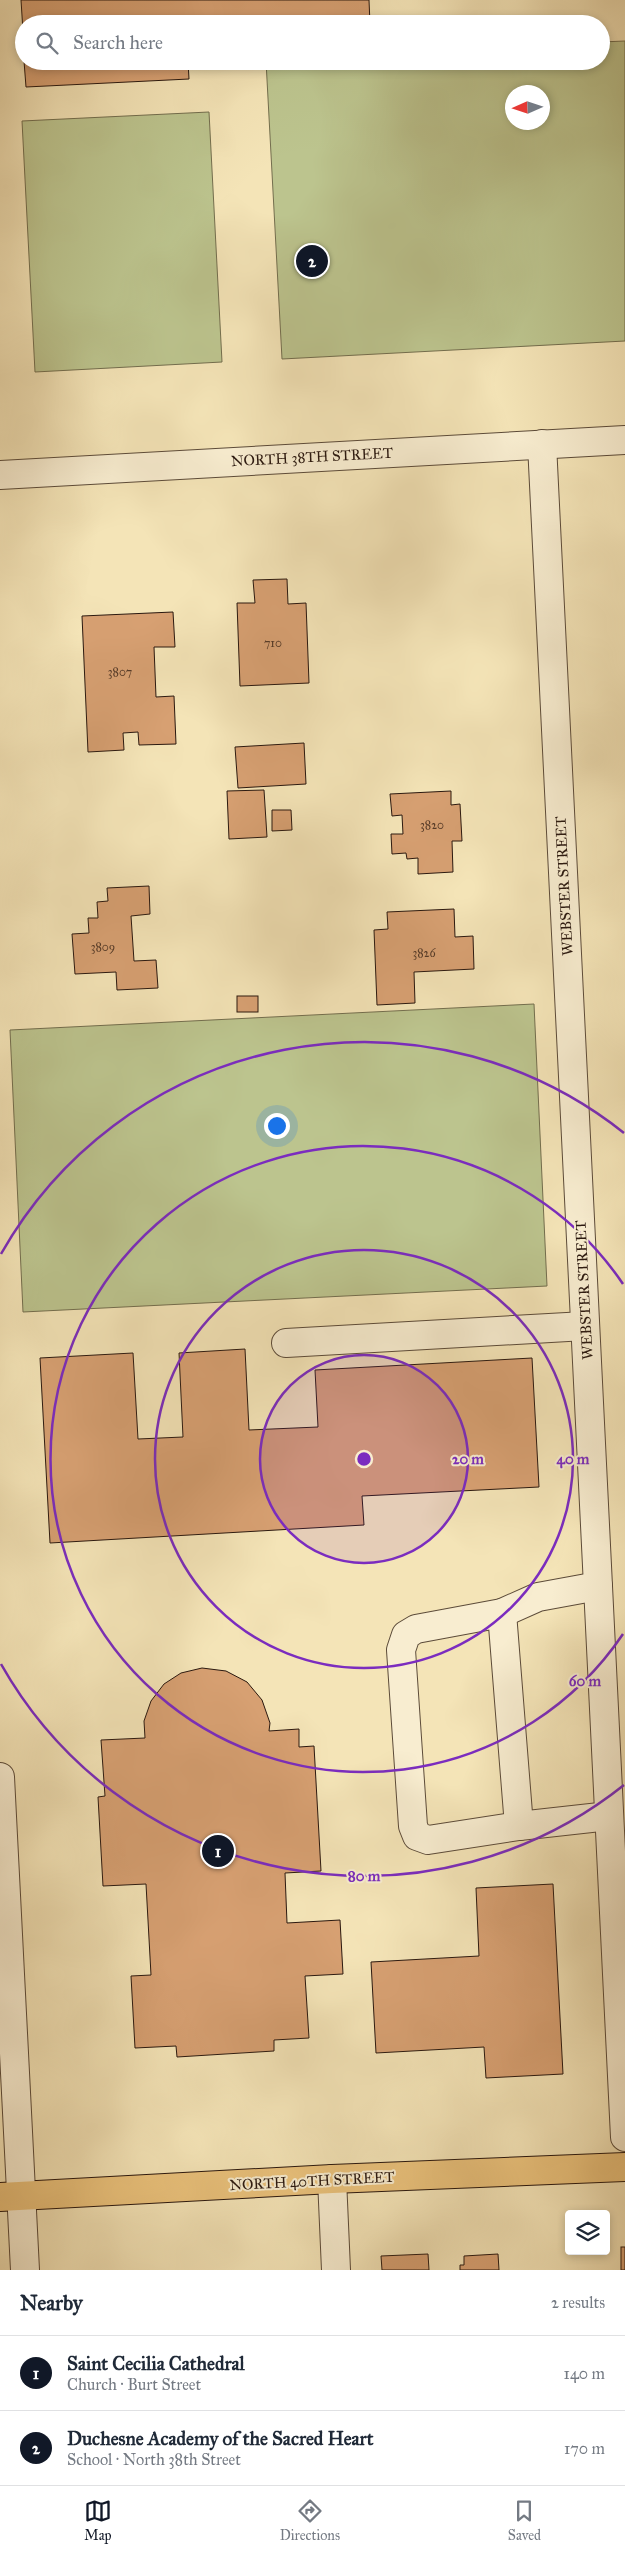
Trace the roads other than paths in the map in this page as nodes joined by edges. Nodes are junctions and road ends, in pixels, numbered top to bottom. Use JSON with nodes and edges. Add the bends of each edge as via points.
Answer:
{"nodes":[{"id":1,"x":625,"y":440,"type":"edge"},
{"id":2,"x":542,"y":444,"type":"junction"},
{"id":3,"x":0,"y":474,"type":"edge"},
{"id":4,"x":585,"y":1326,"type":"junction"},
{"id":5,"x":286,"y":1343,"type":"dead end"},
{"id":6,"x":598,"y":1586,"type":"junction"},
{"id":7,"x":502,"y":1612,"type":"junction"},
{"id":8,"x":0,"y":1777,"type":"edge"},
{"id":9,"x":609,"y":1816,"type":"junction"},
{"id":10,"x":519,"y":1826,"type":"junction"},
{"id":11,"x":620,"y":1909,"type":"edge"},
{"id":12,"x":625,"y":2137,"type":"edge"},
{"id":13,"x":625,"y":2167,"type":"edge"},
{"id":14,"x":332,"y":2179,"type":"junction"},
{"id":15,"x":11,"y":2197,"type":"edge"},
{"id":16,"x":25,"y":2270,"type":"edge"},
{"id":17,"x":336,"y":2270,"type":"edge"}],
"edges":[{"from":1,"to":2,"type":"street","name":"NORTH 38TH STREET"},
{"from":2,"to":3,"type":"street","name":"NORTH 38TH STREET"},
{"from":2,"to":4,"type":"street","name":"WEBSTER STREET"},
{"from":4,"to":5,"type":"street"},
{"from":4,"to":6,"type":"street","name":"WEBSTER STREET"},
{"from":6,"to":7,"type":"street","via":[[538,1597]]},
{"from":6,"to":9,"type":"street","name":"WEBSTER STREET"},
{"from":7,"to":10,"type":"street"},
{"from":7,"to":10,"type":"street","via":[[416,1629],[406,1635],[401,1650],[413,1826],[417,1836],[428,1840]]},
{"from":8,"to":15,"type":"street"},
{"from":9,"to":10,"type":"street"},
{"from":9,"to":11,"type":"street","name":"WEBSTER STREET"},
{"from":11,"to":12,"type":"street","name":"WEBSTER STREET"},
{"from":13,"to":14,"type":"main road","name":"NORTH 40TH STREET"},
{"from":14,"to":15,"type":"main road","name":"NORTH 40TH STREET"},
{"from":14,"to":17,"type":"street"},
{"from":15,"to":16,"type":"street"}]}
